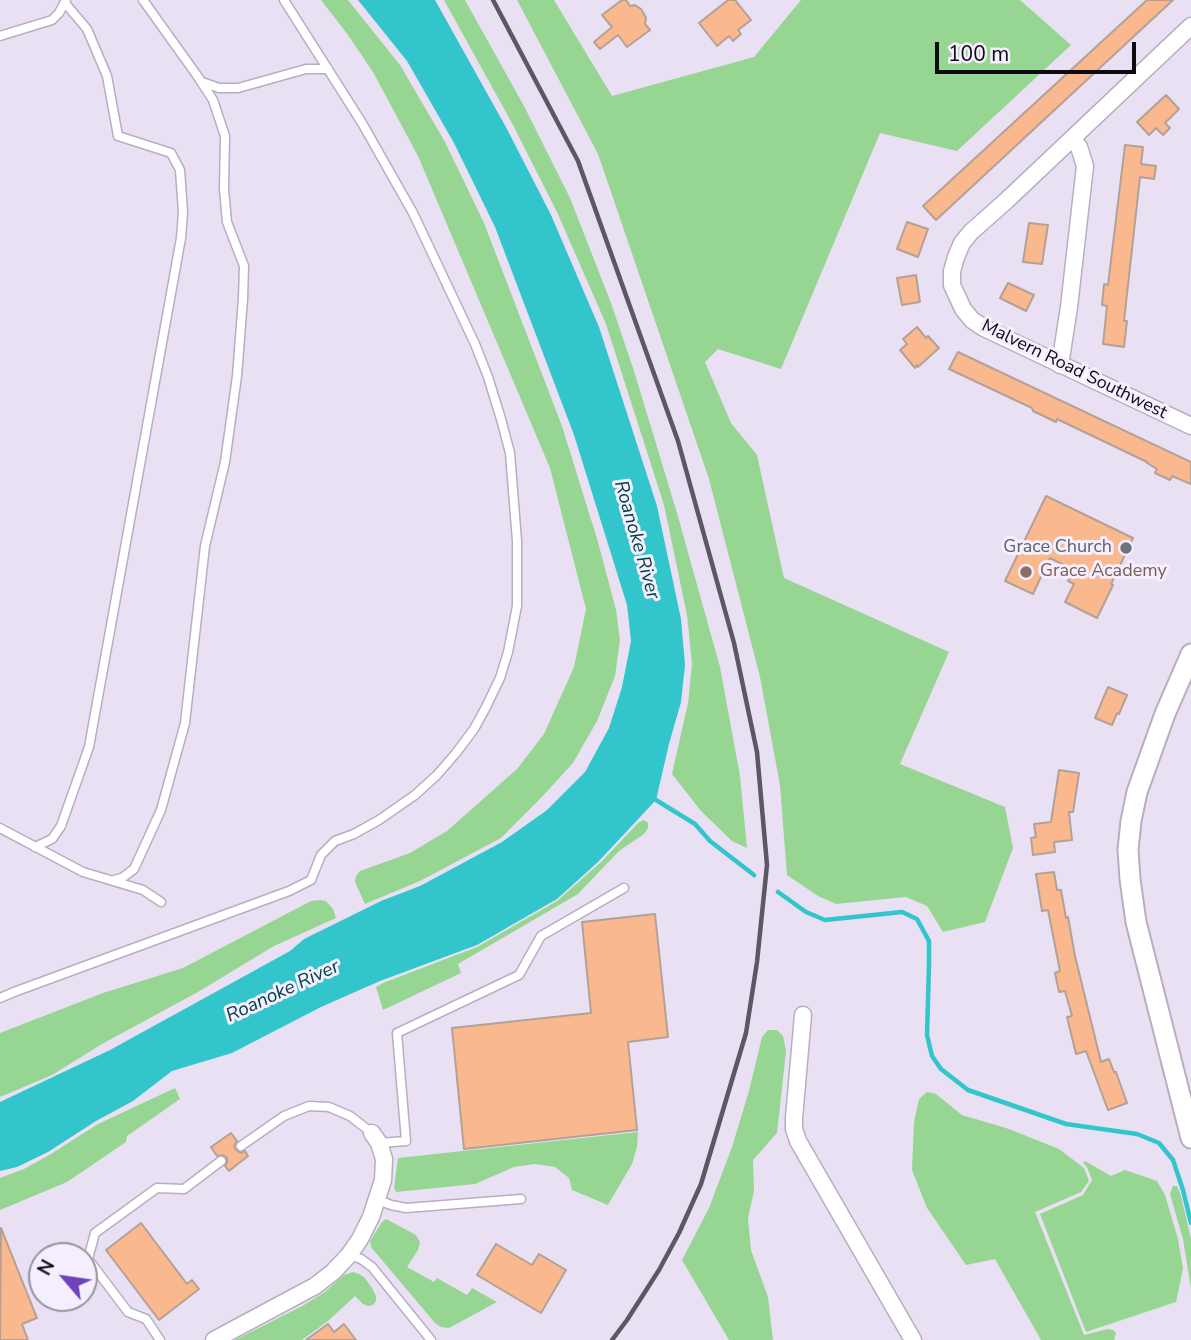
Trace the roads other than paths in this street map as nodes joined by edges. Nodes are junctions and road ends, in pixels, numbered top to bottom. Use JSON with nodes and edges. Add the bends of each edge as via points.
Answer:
{"nodes":[{"id":1,"x":143,"y":0,"type":"edge"},
{"id":2,"x":284,"y":0,"type":"edge"},
{"id":3,"x":65,"y":1,"type":"edge"},
{"id":4,"x":1191,"y":26,"type":"edge"},
{"id":5,"x":0,"y":36,"type":"edge"},
{"id":6,"x":328,"y":68,"type":"junction"},
{"id":7,"x":202,"y":82,"type":"junction"},
{"id":8,"x":1072,"y":139,"type":"junction"},
{"id":9,"x":1060,"y":365,"type":"junction"},
{"id":10,"x":1191,"y":426,"type":"edge"},
{"id":11,"x":1191,"y":654,"type":"edge"},
{"id":12,"x":0,"y":828,"type":"edge"},
{"id":13,"x":35,"y":847,"type":"junction"},
{"id":14,"x":114,"y":880,"type":"junction"},
{"id":15,"x":624,"y":888,"type":"dead end"},
{"id":16,"x":161,"y":902,"type":"dead end"},
{"id":17,"x":0,"y":998,"type":"edge"},
{"id":18,"x":803,"y":1015,"type":"dead end"},
{"id":19,"x":376,"y":1138,"type":"junction"},
{"id":20,"x":1191,"y":1138,"type":"edge"},
{"id":21,"x":241,"y":1146,"type":"dead end"},
{"id":22,"x":221,"y":1161,"type":"dead end"},
{"id":23,"x":521,"y":1199,"type":"dead end"},
{"id":24,"x":378,"y":1200,"type":"junction"},
{"id":25,"x":349,"y":1255,"type":"junction"},
{"id":26,"x":160,"y":1340,"type":"edge"},
{"id":27,"x":214,"y":1340,"type":"edge"},
{"id":28,"x":430,"y":1340,"type":"edge"},
{"id":29,"x":913,"y":1340,"type":"edge"}],
"edges":[{"from":1,"to":7,"type":"lane"},
{"from":2,"to":6,"type":"lane"},
{"from":3,"to":5,"type":"lane","via":[[51,20]]},
{"from":3,"to":13,"type":"lane","via":[[87,29],[107,76],[118,136],[172,153],[180,170],[183,212],[89,747],[61,826],[52,839]]},
{"from":4,"to":8,"type":"street","name":"Malvern Road Southwest"},
{"from":6,"to":7,"type":"lane","via":[[306,69],[238,88]]},
{"from":6,"to":17,"type":"lane","via":[[413,213],[475,344],[501,419],[511,462],[517,606],[500,678],[474,729],[437,775],[379,820],[335,841],[321,855],[311,880]]},
{"from":7,"to":14,"type":"lane","via":[[225,136],[227,222],[244,266],[237,376],[225,462],[205,546],[185,723],[161,810],[134,869]]},
{"from":8,"to":9,"type":"street","via":[[1085,166]]},
{"from":8,"to":9,"type":"street","name":"Malvern Road Southwest","via":[[971,232],[952,271],[956,296],[972,320]]},
{"from":9,"to":10,"type":"street","name":"Malvern Road Southwest"},
{"from":11,"to":20,"type":"street","via":[[1137,792],[1128,850],[1136,922]]},
{"from":12,"to":13,"type":"lane"},
{"from":13,"to":14,"type":"lane","via":[[83,872]]},
{"from":14,"to":16,"type":"lane"},
{"from":15,"to":19,"type":"lane","via":[[541,936],[519,975],[397,1033],[406,1141]]},
{"from":18,"to":29,"type":"street","via":[[794,1118],[798,1141]]},
{"from":19,"to":21,"type":"lane","via":[[350,1116],[329,1107],[309,1106],[284,1116]]},
{"from":19,"to":24,"type":"street","via":[[384,1159]]},
{"from":22,"to":26,"type":"lane","via":[[184,1189],[157,1188],[95,1233],[88,1259],[128,1312],[146,1319]]},
{"from":23,"to":24,"type":"lane","via":[[406,1208]]},
{"from":24,"to":25,"type":"street"},
{"from":25,"to":27,"type":"street","via":[[315,1286]]},
{"from":25,"to":28,"type":"lane","via":[[372,1267]]}]}
